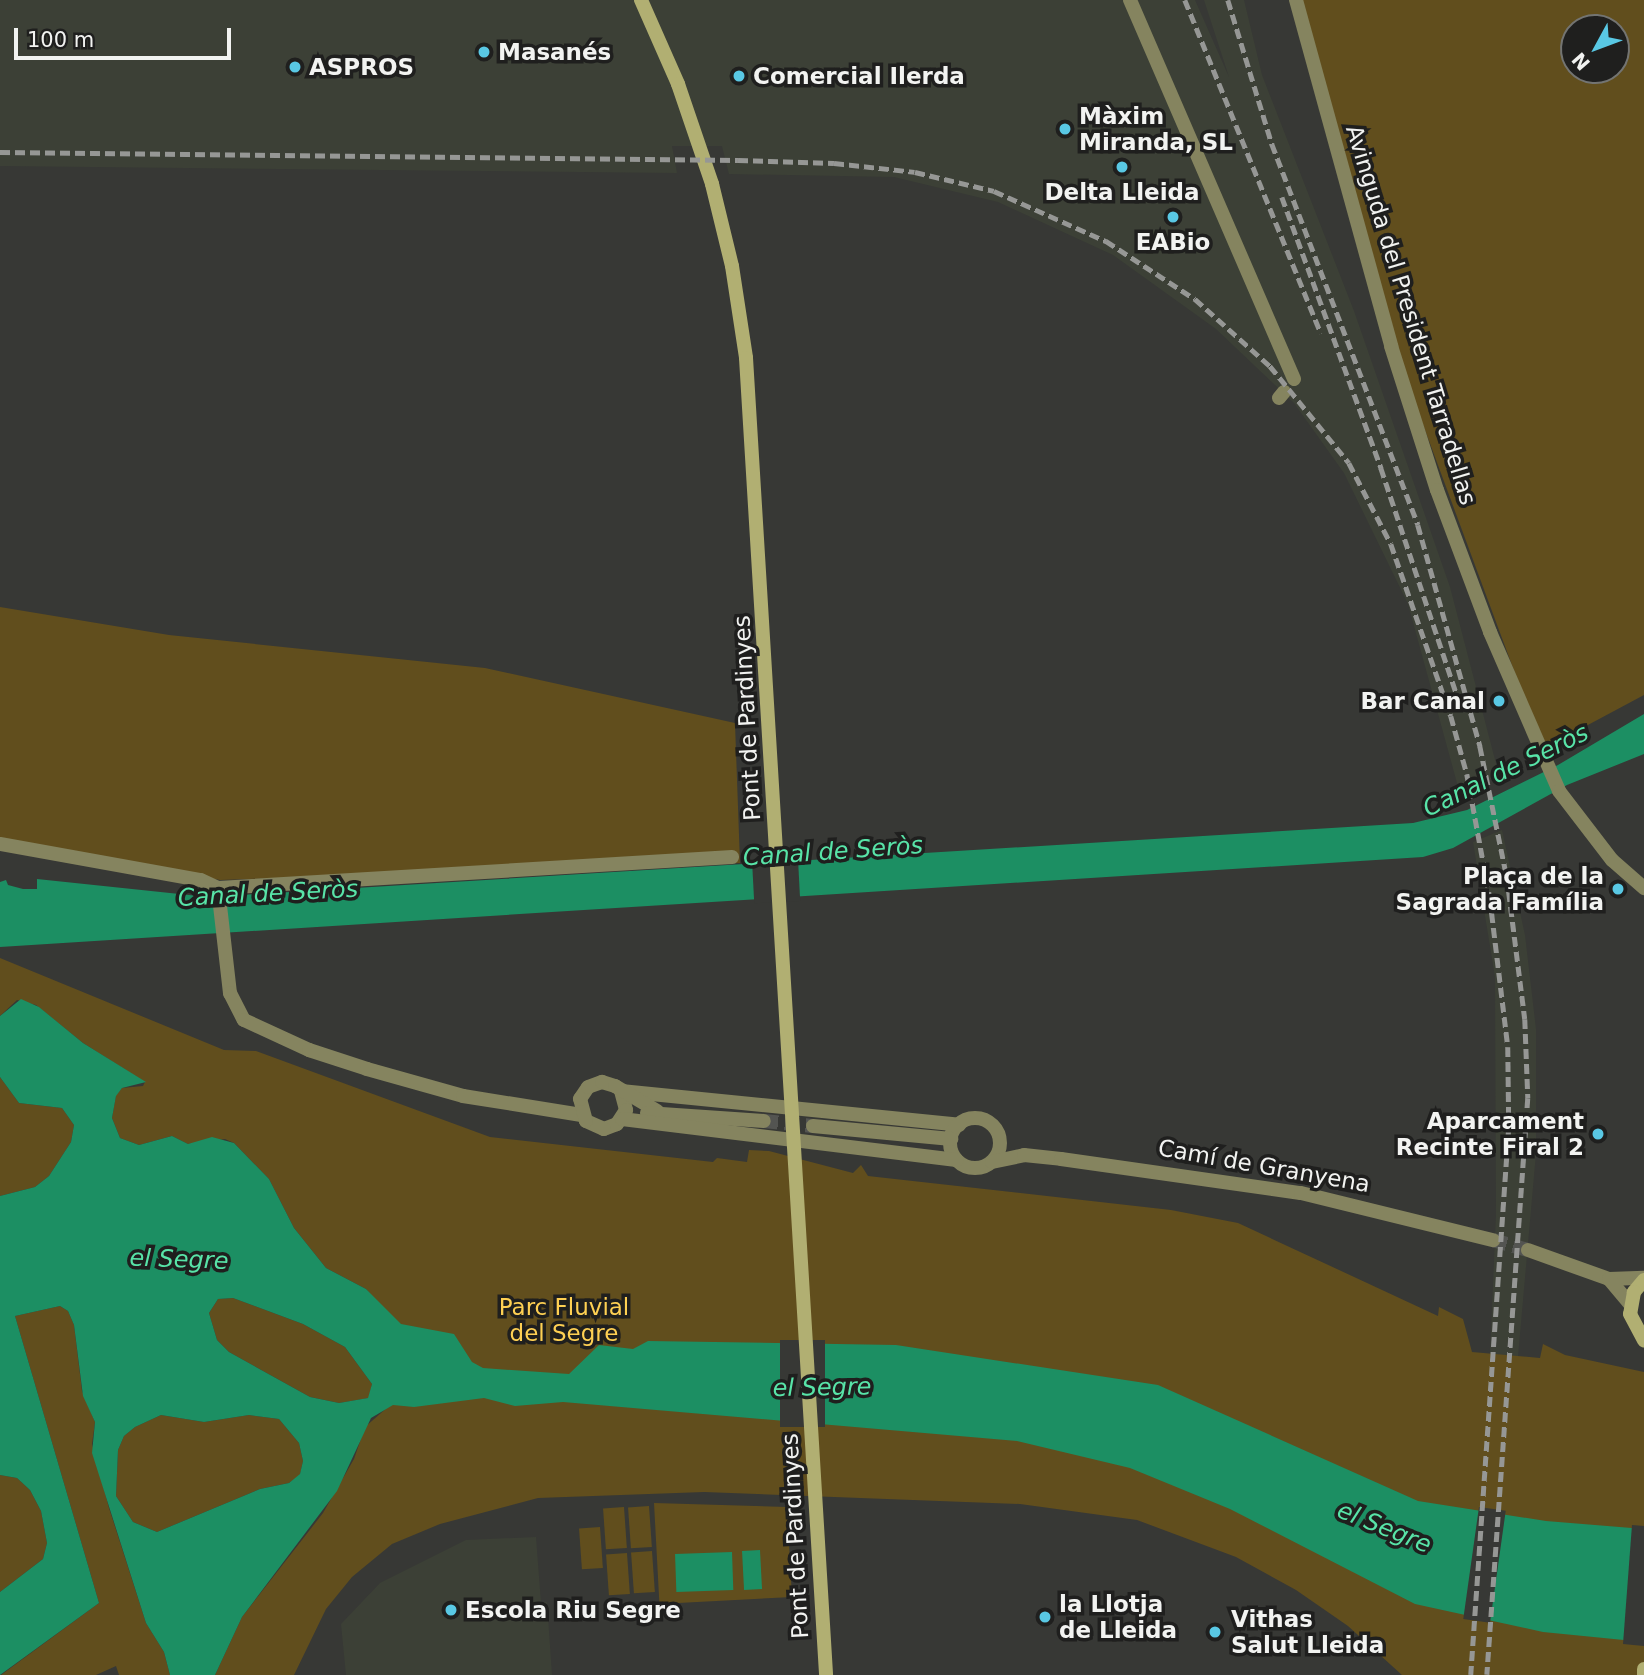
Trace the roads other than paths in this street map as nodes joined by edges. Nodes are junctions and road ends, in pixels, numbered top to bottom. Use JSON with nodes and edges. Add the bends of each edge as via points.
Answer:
{"nodes":[{"id":1,"x":641,"y":0,"type":"edge"},
{"id":2,"x":1130,"y":0,"type":"edge"},
{"id":3,"x":1296,"y":0,"type":"edge"},
{"id":4,"x":1294,"y":379,"type":"dead end"},
{"id":5,"x":0,"y":844,"type":"edge"},
{"id":6,"x":732,"y":857,"type":"dead end"},
{"id":7,"x":1644,"y":888,"type":"edge"},
{"id":8,"x":220,"y":891,"type":"junction"},
{"id":9,"x":621,"y":1091,"type":"junction"},
{"id":10,"x":580,"y":1099,"type":"junction"},
{"id":11,"x":793,"y":1107,"type":"junction"},
{"id":12,"x":552,"y":1109,"type":"junction"},
{"id":13,"x":657,"y":1111,"type":"junction"},
{"id":14,"x":582,"y":1115,"type":"junction"},
{"id":15,"x":622,"y":1119,"type":"junction"},
{"id":16,"x":764,"y":1121,"type":"tunnel mouth"},
{"id":17,"x":959,"y":1125,"type":"junction"},
{"id":18,"x":813,"y":1126,"type":"tunnel mouth"},
{"id":19,"x":999,"y":1137,"type":"junction"},
{"id":20,"x":951,"y":1139,"type":"junction"},
{"id":21,"x":795,"y":1149,"type":"junction"},
{"id":22,"x":1024,"y":1155,"type":"junction"},
{"id":23,"x":957,"y":1160,"type":"junction"},
{"id":24,"x":992,"y":1162,"type":"junction"},
{"id":25,"x":1493,"y":1240,"type":"tunnel mouth"},
{"id":26,"x":1528,"y":1251,"type":"tunnel mouth"},
{"id":27,"x":1609,"y":1279,"type":"junction"},
{"id":28,"x":1644,"y":1279,"type":"edge"},
{"id":29,"x":1630,"y":1304,"type":"junction"},
{"id":30,"x":1644,"y":1340,"type":"edge"},
{"id":31,"x":1644,"y":1669,"type":"edge"},
{"id":32,"x":826,"y":1675,"type":"edge"},
{"id":33,"x":1644,"y":1675,"type":"edge"}],
"edges":[{"from":1,"to":11,"type":"main road","name":"Pont de Pardinyes","via":[[705,160],[742,326]]},
{"from":2,"to":4,"type":"street"},
{"from":3,"to":7,"type":"street","name":"Avinguda del President Tarradellas","via":[[1391,346],[1437,490],[1559,791],[1612,860]]},
{"from":5,"to":8,"type":"street","via":[[201,880]]},
{"from":6,"to":8,"type":"street"},
{"from":8,"to":12,"type":"street","via":[[230,993],[244,1020],[309,1050],[367,1069],[463,1096]]},
{"from":9,"to":10,"type":"street","via":[[602,1082],[588,1087]]},
{"from":9,"to":11,"type":"street"},
{"from":9,"to":13,"type":"street"},
{"from":9,"to":15,"type":"street","via":[[626,1105]]},
{"from":10,"to":12,"type":"street"},
{"from":10,"to":14,"type":"street"},
{"from":11,"to":17,"type":"street"},
{"from":11,"to":21,"type":"main road","name":"Pont de Pardinyes"},
{"from":12,"to":14,"type":"street"},
{"from":13,"to":15,"type":"street"},
{"from":13,"to":16,"type":"street"},
{"from":14,"to":15,"type":"street","via":[[591,1125],[604,1129]]},
{"from":15,"to":21,"type":"street"},
{"from":17,"to":19,"type":"street","via":[[979,1119],[992,1125]]},
{"from":17,"to":20,"type":"street"},
{"from":18,"to":20,"type":"street"},
{"from":19,"to":22,"type":"street","name":"Camí de Granyena"},
{"from":19,"to":24,"type":"street","via":[[999,1150]]},
{"from":20,"to":23,"type":"street"},
{"from":21,"to":23,"type":"street"},
{"from":21,"to":32,"type":"main road","name":"Pont de Pardinyes"},
{"from":22,"to":24,"type":"street","name":"Camí de Granyena"},
{"from":22,"to":25,"type":"street","name":"Camí de Granyena","via":[[1301,1193]]},
{"from":23,"to":24,"type":"street","via":[[970,1167]]},
{"from":26,"to":27,"type":"street"},
{"from":27,"to":28,"type":"street"},
{"from":27,"to":29,"type":"street"},
{"from":28,"to":29,"type":"main road"},
{"from":29,"to":30,"type":"main road","via":[[1634,1329]]},
{"from":31,"to":33,"type":"main road"}]}
